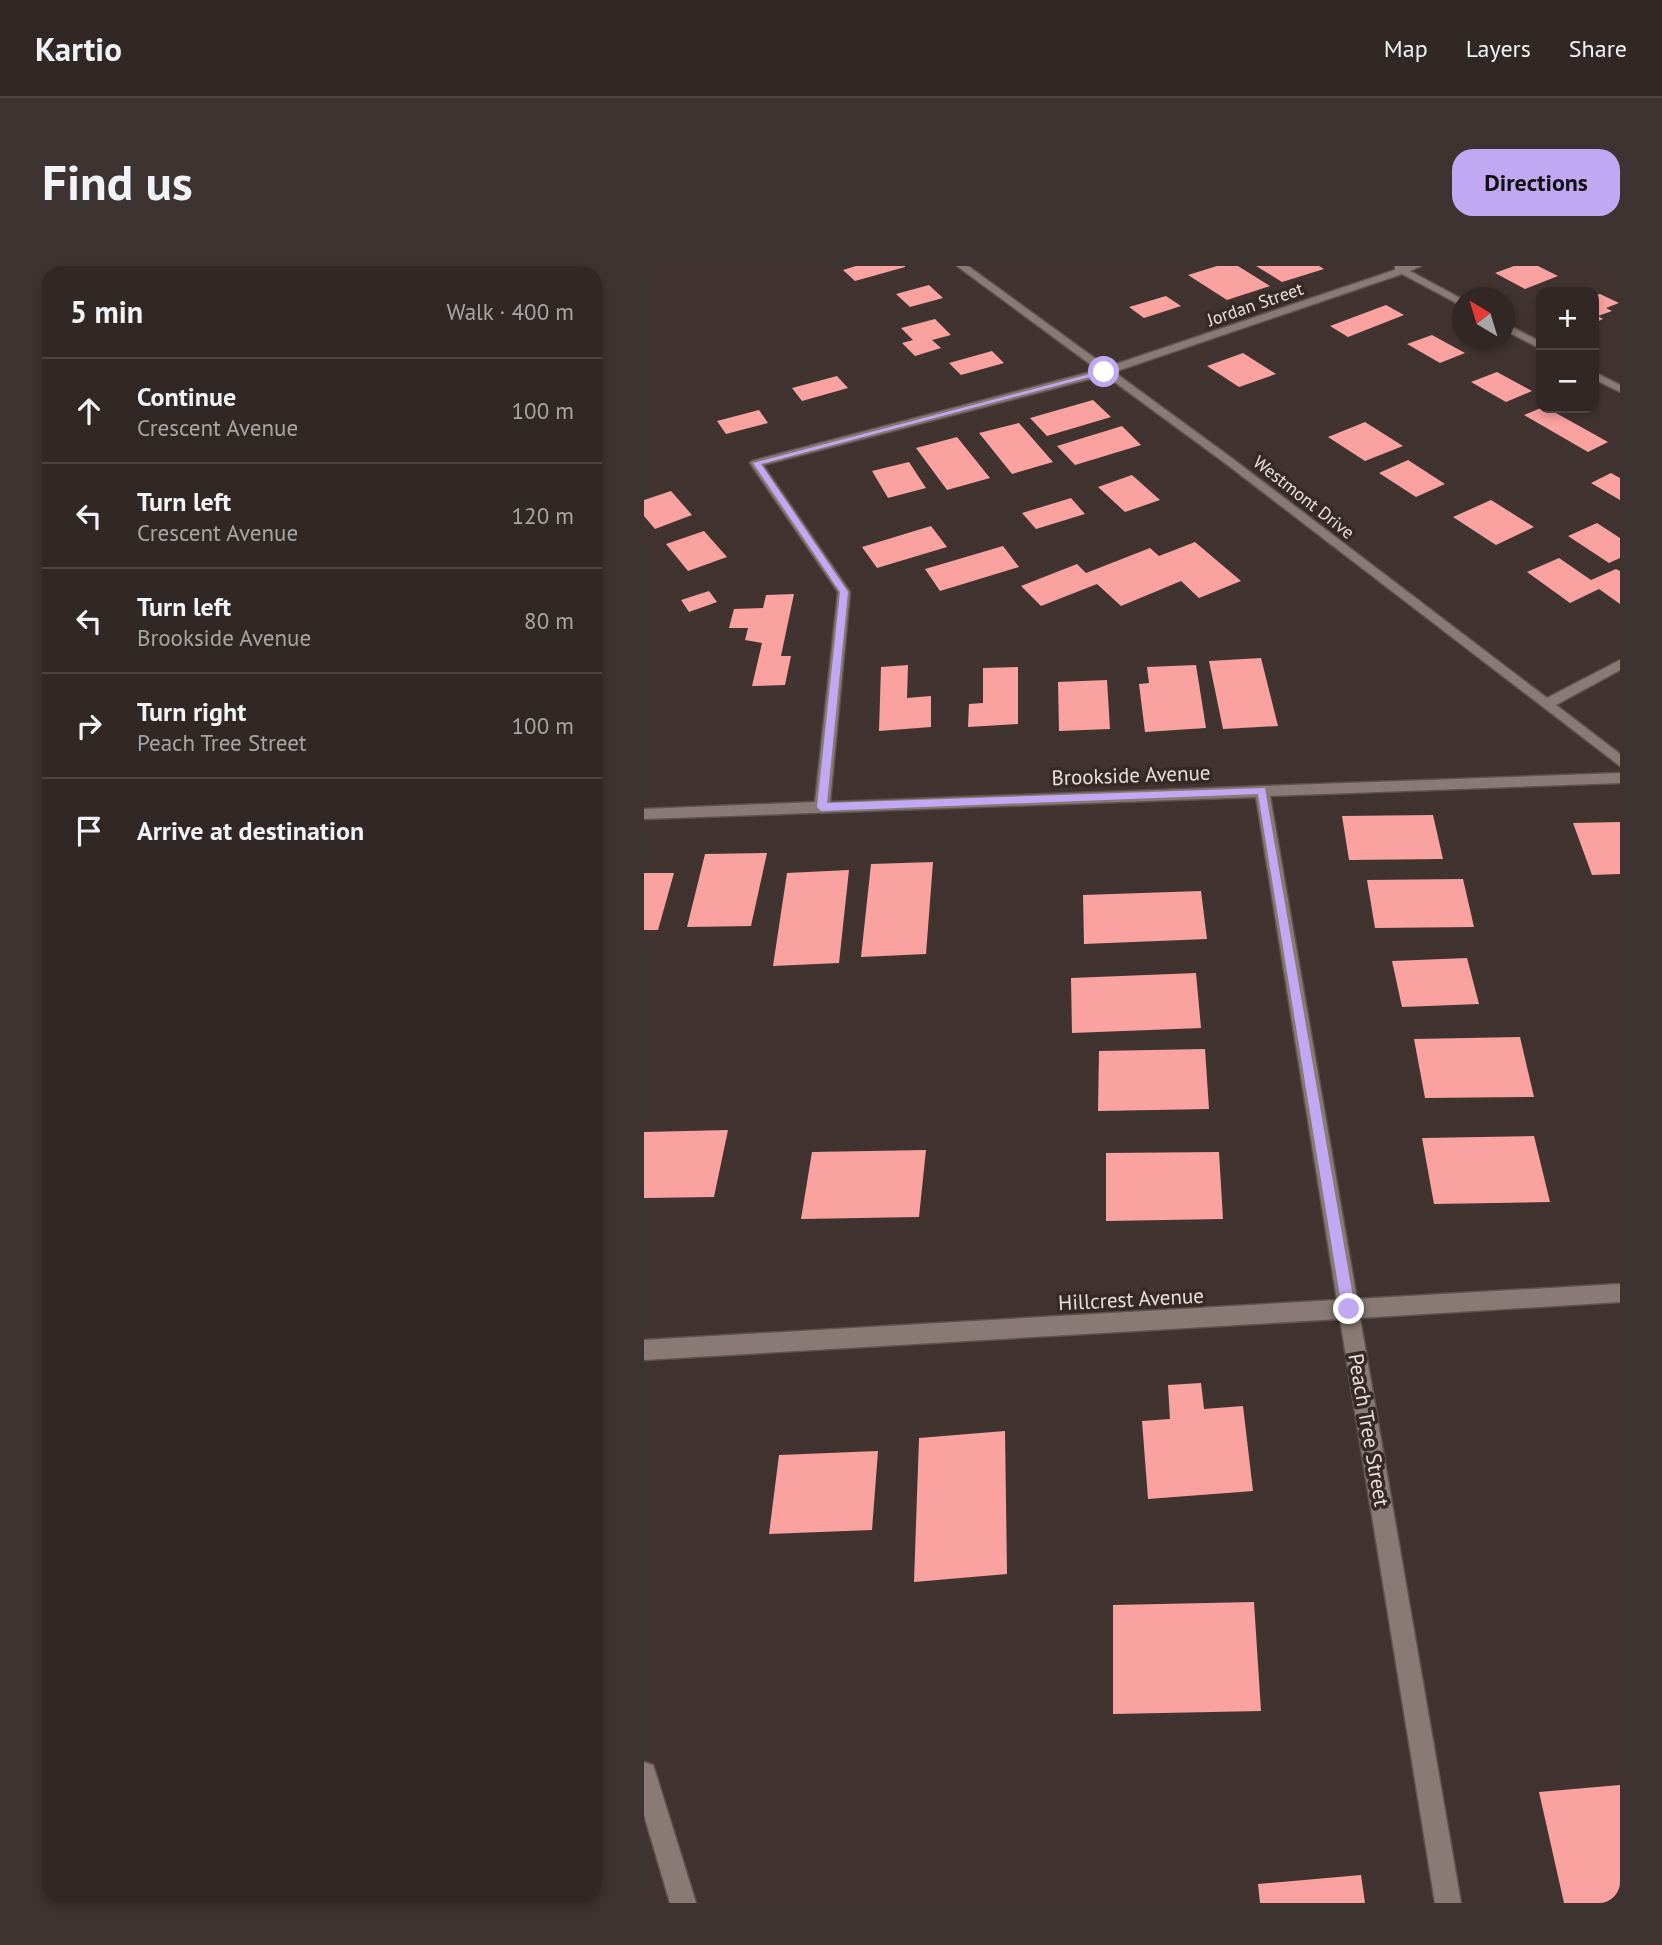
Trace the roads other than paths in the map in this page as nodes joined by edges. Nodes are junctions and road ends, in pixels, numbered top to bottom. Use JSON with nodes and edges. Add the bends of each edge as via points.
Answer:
{"nodes":[{"id":1,"x":962,"y":266,"type":"edge"},
{"id":2,"x":1416,"y":266,"type":"edge"},
{"id":3,"x":1399,"y":268,"type":"edge"},
{"id":4,"x":1452,"y":297,"type":"edge"},
{"id":5,"x":1515,"y":332,"type":"edge"},
{"id":6,"x":1536,"y":343,"type":"edge"},
{"id":7,"x":1104,"y":372,"type":"junction"},
{"id":8,"x":1599,"y":378,"type":"edge"},
{"id":9,"x":1620,"y":389,"type":"edge"},
{"id":10,"x":1620,"y":664,"type":"edge"},
{"id":11,"x":1546,"y":704,"type":"junction"},
{"id":12,"x":1620,"y":761,"type":"edge"},
{"id":13,"x":1620,"y":778,"type":"edge"},
{"id":14,"x":1262,"y":791,"type":"junction"},
{"id":15,"x":821,"y":807,"type":"junction"},
{"id":16,"x":644,"y":814,"type":"edge"},
{"id":17,"x":1620,"y":1293,"type":"edge"},
{"id":18,"x":1349,"y":1309,"type":"junction"},
{"id":19,"x":644,"y":1349,"type":"edge"},
{"id":20,"x":644,"y":1773,"type":"edge"},
{"id":21,"x":683,"y":1903,"type":"edge"},
{"id":22,"x":1448,"y":1903,"type":"edge"}],
"edges":[{"from":1,"to":7,"type":"street","name":"Westmont Drive"},
{"from":2,"to":3,"type":"street","name":"Jordan Street"},
{"from":3,"to":4,"type":"street"},
{"from":3,"to":7,"type":"street","name":"Jordan Street"},
{"from":5,"to":6,"type":"street"},
{"from":7,"to":11,"type":"street","name":"Westmont Drive","via":[[1230,461]]},
{"from":7,"to":15,"type":"street","name":"Jordan Street","via":[[757,463],[844,592]]},
{"from":8,"to":9,"type":"street"},
{"from":10,"to":11,"type":"street"},
{"from":11,"to":12,"type":"street","name":"Westmont Drive"},
{"from":13,"to":14,"type":"street","name":"Brookside Avenue"},
{"from":14,"to":15,"type":"street","name":"Brookside Avenue"},
{"from":14,"to":18,"type":"street","name":"Peach Tree Street"},
{"from":15,"to":16,"type":"street","name":"Brookside Avenue"},
{"from":17,"to":18,"type":"street","name":"Hillcrest Avenue"},
{"from":18,"to":19,"type":"street","name":"Hillcrest Avenue"},
{"from":18,"to":22,"type":"street","name":"Peach Tree Street"},
{"from":20,"to":21,"type":"street"}]}
